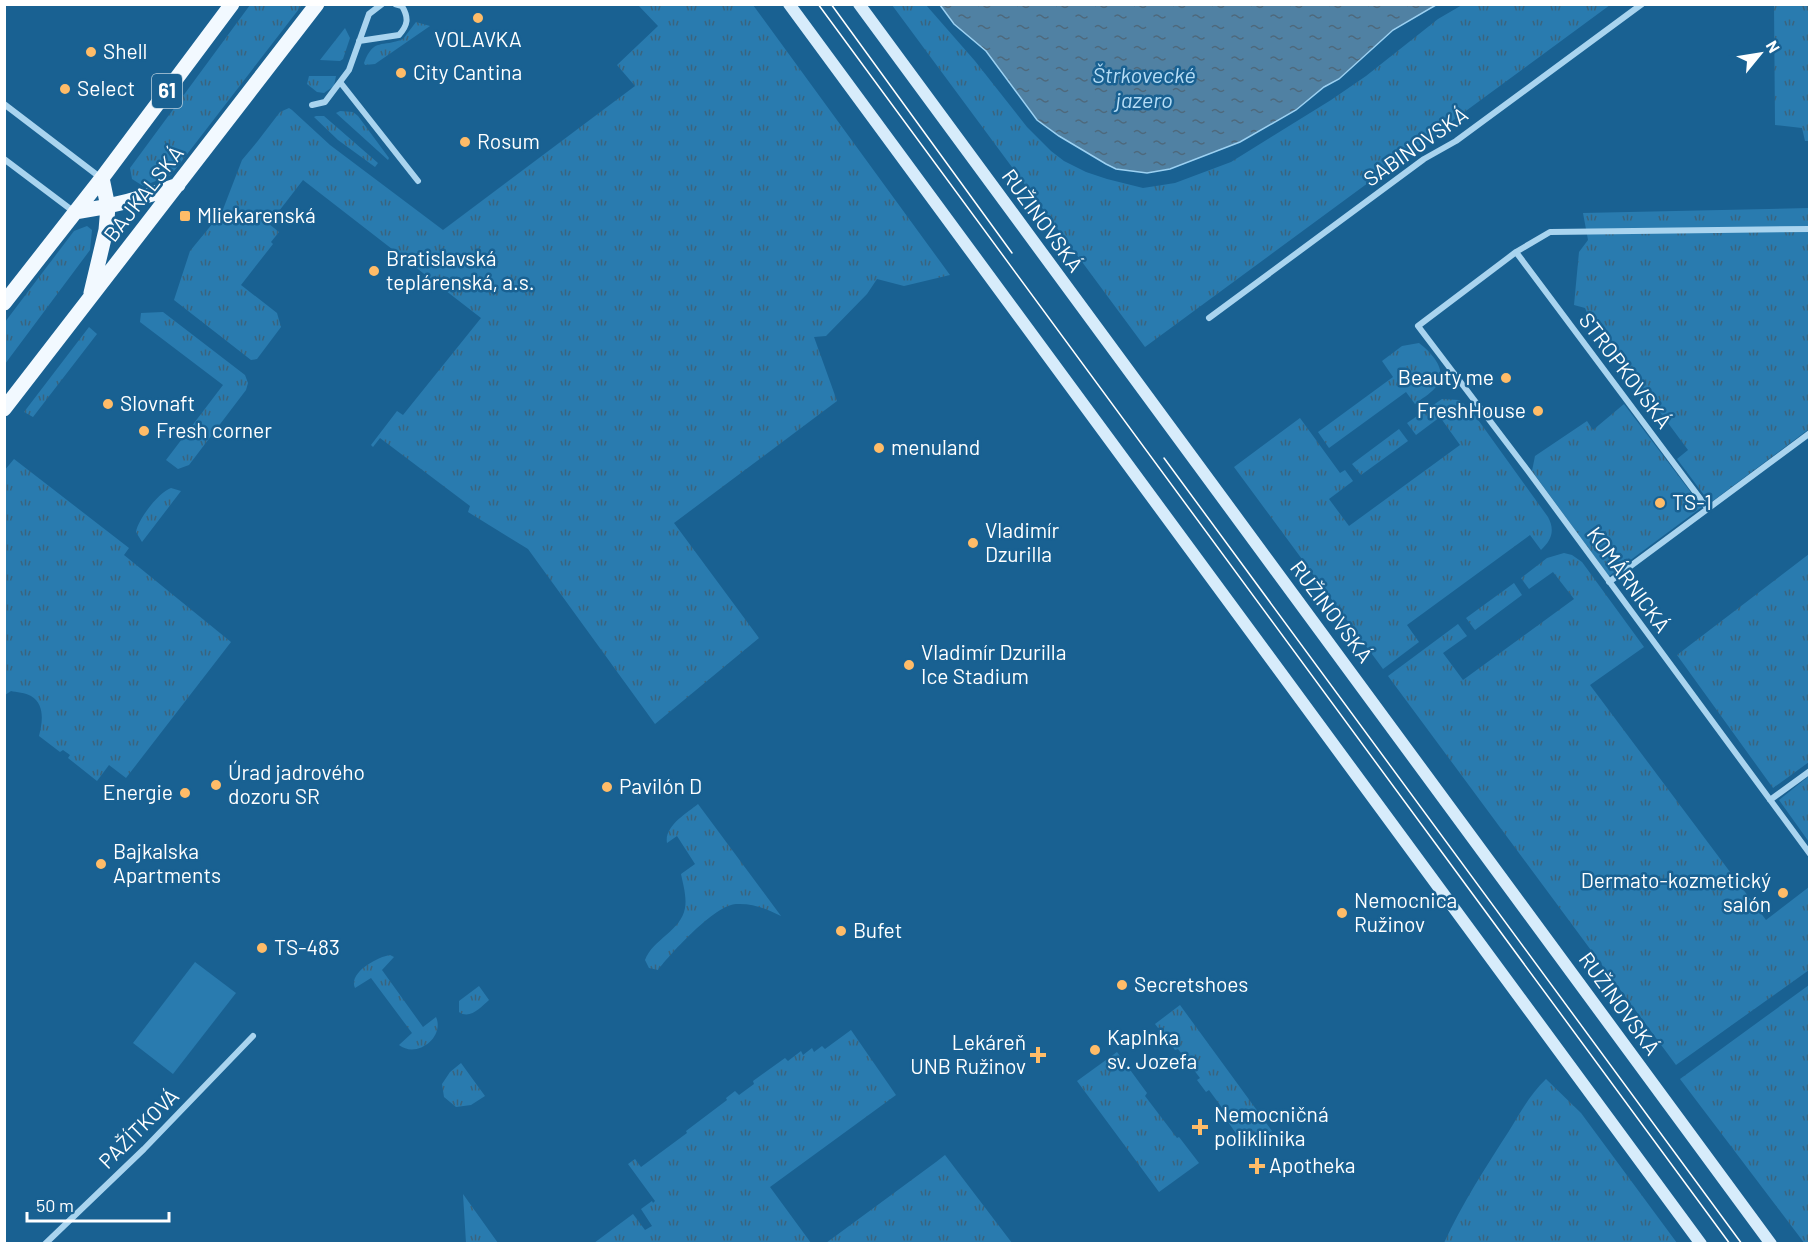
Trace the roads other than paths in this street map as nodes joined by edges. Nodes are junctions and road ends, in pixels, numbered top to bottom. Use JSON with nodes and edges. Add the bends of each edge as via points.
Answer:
{"nodes":[{"id":1,"x":232,"y":4,"type":"edge"},
{"id":2,"x":317,"y":4,"type":"edge"},
{"id":3,"x":382,"y":4,"type":"edge"},
{"id":4,"x":394,"y":4,"type":"edge"},
{"id":5,"x":789,"y":4,"type":"edge"},
{"id":6,"x":859,"y":4,"type":"edge"},
{"id":7,"x":1642,"y":4,"type":"edge"},
{"id":8,"x":359,"y":41,"type":"junction"},
{"id":9,"x":340,"y":82,"type":"junction"},
{"id":10,"x":4,"y":104,"type":"edge"},
{"id":11,"x":312,"y":105,"type":"dead end"},
{"id":12,"x":4,"y":159,"type":"edge"},
{"id":13,"x":102,"y":178,"type":"junction"},
{"id":14,"x":418,"y":181,"type":"dead end"},
{"id":15,"x":178,"y":185,"type":"junction"},
{"id":16,"x":108,"y":207,"type":"junction"},
{"id":17,"x":75,"y":212,"type":"junction"},
{"id":18,"x":1809,"y":229,"type":"edge"},
{"id":19,"x":1516,"y":252,"type":"junction"},
{"id":20,"x":88,"y":302,"type":"junction"},
{"id":21,"x":4,"y":303,"type":"edge"},
{"id":22,"x":1209,"y":318,"type":"dead end"},
{"id":23,"x":4,"y":409,"type":"edge"},
{"id":24,"x":1809,"y":433,"type":"edge"},
{"id":25,"x":1708,"y":509,"type":"junction"},
{"id":26,"x":1609,"y":582,"type":"junction"},
{"id":27,"x":1809,"y":771,"type":"edge"},
{"id":28,"x":1770,"y":800,"type":"junction"},
{"id":29,"x":1809,"y":854,"type":"edge"},
{"id":30,"x":253,"y":1036,"type":"dead end"},
{"id":31,"x":45,"y":1244,"type":"edge"},
{"id":32,"x":1701,"y":1244,"type":"edge"},
{"id":33,"x":1771,"y":1244,"type":"edge"}],
"edges":[{"from":1,"to":13,"type":"main road","name":"BAJKALSKÁ","number":"61"},
{"from":2,"to":15,"type":"main road","name":"BAJKALSKÁ"},
{"from":3,"to":8,"type":"street","via":[[369,14]]},
{"from":4,"to":8,"type":"street","via":[[402,6],[407,16],[406,27],[399,36]]},
{"from":5,"to":32,"type":"street"},
{"from":6,"to":33,"type":"street","name":"RUŽINOVSKÁ"},
{"from":7,"to":22,"type":"street","name":"SABINOVSKÁ"},
{"from":8,"to":9,"type":"street","via":[[349,70]]},
{"from":9,"to":11,"type":"street","via":[[326,102]]},
{"from":9,"to":14,"type":"street"},
{"from":10,"to":13,"type":"street"},
{"from":12,"to":17,"type":"street"},
{"from":13,"to":16,"type":"main road"},
{"from":13,"to":17,"type":"main road","name":"BAJKALSKÁ","number":"61"},
{"from":15,"to":16,"type":"main road"},
{"from":15,"to":20,"type":"main road","name":"BAJKALSKÁ"},
{"from":16,"to":17,"type":"main road"},
{"from":16,"to":20,"type":"main road","via":[[102,252]]},
{"from":17,"to":21,"type":"main road","name":"BAJKALSKÁ","number":"61"},
{"from":18,"to":19,"type":"street","via":[[1550,232]]},
{"from":19,"to":25,"type":"street","name":"STROPKOVSKÁ"},
{"from":19,"to":26,"type":"street","name":"KOMÁRNICKÁ","via":[[1418,326]]},
{"from":20,"to":23,"type":"main road","name":"BAJKALSKÁ"},
{"from":24,"to":25,"type":"street"},
{"from":25,"to":26,"type":"street"},
{"from":26,"to":28,"type":"street","name":"KOMÁRNICKÁ"},
{"from":27,"to":28,"type":"street"},
{"from":28,"to":29,"type":"street","name":"KOMÁRNICKÁ"},
{"from":30,"to":31,"type":"street","name":"PAŽÍTKOVÁ"}]}
